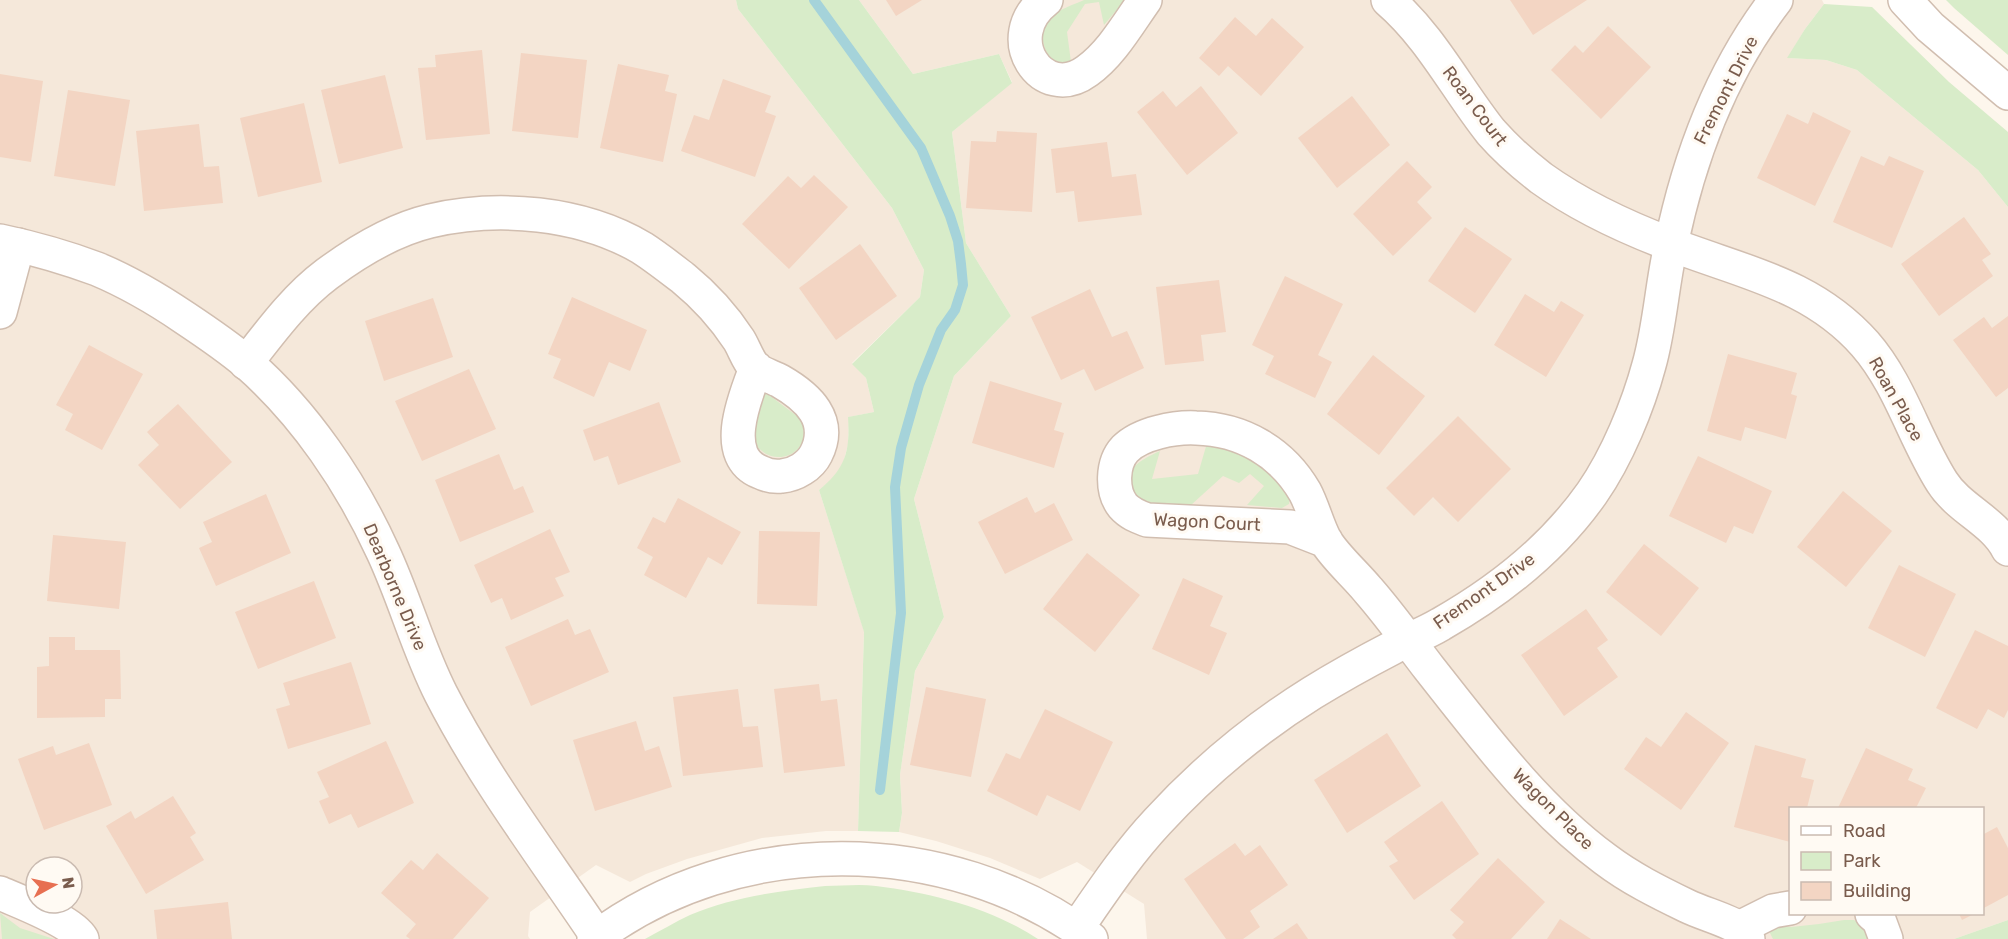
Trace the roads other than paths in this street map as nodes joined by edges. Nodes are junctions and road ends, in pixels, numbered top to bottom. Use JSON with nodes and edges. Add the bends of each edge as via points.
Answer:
{"nodes":[{"id":1,"x":1046,"y":0,"type":"edge"},
{"id":2,"x":1145,"y":0,"type":"edge"},
{"id":3,"x":1388,"y":0,"type":"edge"},
{"id":4,"x":1776,"y":0,"type":"edge"},
{"id":5,"x":1905,"y":0,"type":"edge"},
{"id":6,"x":2008,"y":93,"type":"edge"},
{"id":7,"x":9,"y":243,"type":"edge"},
{"id":8,"x":1671,"y":244,"type":"junction"},
{"id":9,"x":0,"y":312,"type":"edge"},
{"id":10,"x":246,"y":363,"type":"junction"},
{"id":11,"x":756,"y":368,"type":"dead end"},
{"id":12,"x":1326,"y":541,"type":"junction"},
{"id":13,"x":2006,"y":541,"type":"edge"},
{"id":14,"x":1408,"y":640,"type":"junction"},
{"id":15,"x":0,"y":893,"type":"edge"},
{"id":16,"x":1789,"y":908,"type":"edge"},
{"id":17,"x":1873,"y":915,"type":"edge"},
{"id":18,"x":1084,"y":934,"type":"edge"},
{"id":19,"x":1743,"y":934,"type":"edge"},
{"id":20,"x":596,"y":938,"type":"edge"},
{"id":21,"x":82,"y":939,"type":"edge"},
{"id":22,"x":1886,"y":939,"type":"edge"}],
"edges":[{"from":1,"to":2,"type":"street","via":[[1030,14],[1025,41],[1034,67],[1056,79],[1069,79],[1093,66]]},
{"from":3,"to":8,"type":"street","name":"Roan Court","via":[[1422,36],[1508,151],[1569,197]]},
{"from":4,"to":8,"type":"street","name":"Fremont Drive","via":[[1731,73],[1699,141]]},
{"from":5,"to":6,"type":"street","via":[[1930,27]]},
{"from":7,"to":9,"type":"street"},
{"from":7,"to":10,"type":"street","name":"Dearborne Drive","via":[[77,262],[137,289],[199,327]]},
{"from":8,"to":13,"type":"street","name":"Roan Place","via":[[1766,277],[1823,306],[1847,326],[1866,345],[1891,383],[1930,464],[1947,490]]},
{"from":8,"to":14,"type":"street","name":"Fremont Drive","via":[[1650,363],[1641,392],[1593,492],[1550,542],[1503,583]]},
{"from":10,"to":11,"type":"street","via":[[301,296],[326,274],[375,242],[430,221],[519,214],[581,223],[641,248],[710,303],[728,323]]},
{"from":10,"to":20,"type":"street","name":"Dearborne Drive","via":[[298,416],[351,490],[383,551],[425,658],[456,722]]},
{"from":12,"to":12,"type":"street","name":"Wagon Court","via":[[1305,492],[1291,472],[1278,458],[1246,437],[1204,428],[1179,429],[1140,440],[1126,448],[1118,460],[1114,473],[1116,489],[1122,505],[1132,514],[1148,520],[1290,527]]},
{"from":12,"to":14,"type":"street","name":"Wagon Court"},
{"from":14,"to":18,"type":"street","name":"Fremont Drive","via":[[1312,693],[1225,756],[1156,822],[1115,874]]},
{"from":14,"to":19,"type":"street","name":"Wagon Place","via":[[1533,793],[1566,826],[1637,881]]},
{"from":15,"to":21,"type":"street","via":[[66,924]]},
{"from":16,"to":19,"type":"street","name":"Wagon Place","via":[[1773,911]]},
{"from":17,"to":22,"type":"street"},
{"from":18,"to":20,"type":"street","via":[[1031,902],[951,873],[891,860],[837,858],[778,863],[704,881],[654,902]]}]}
